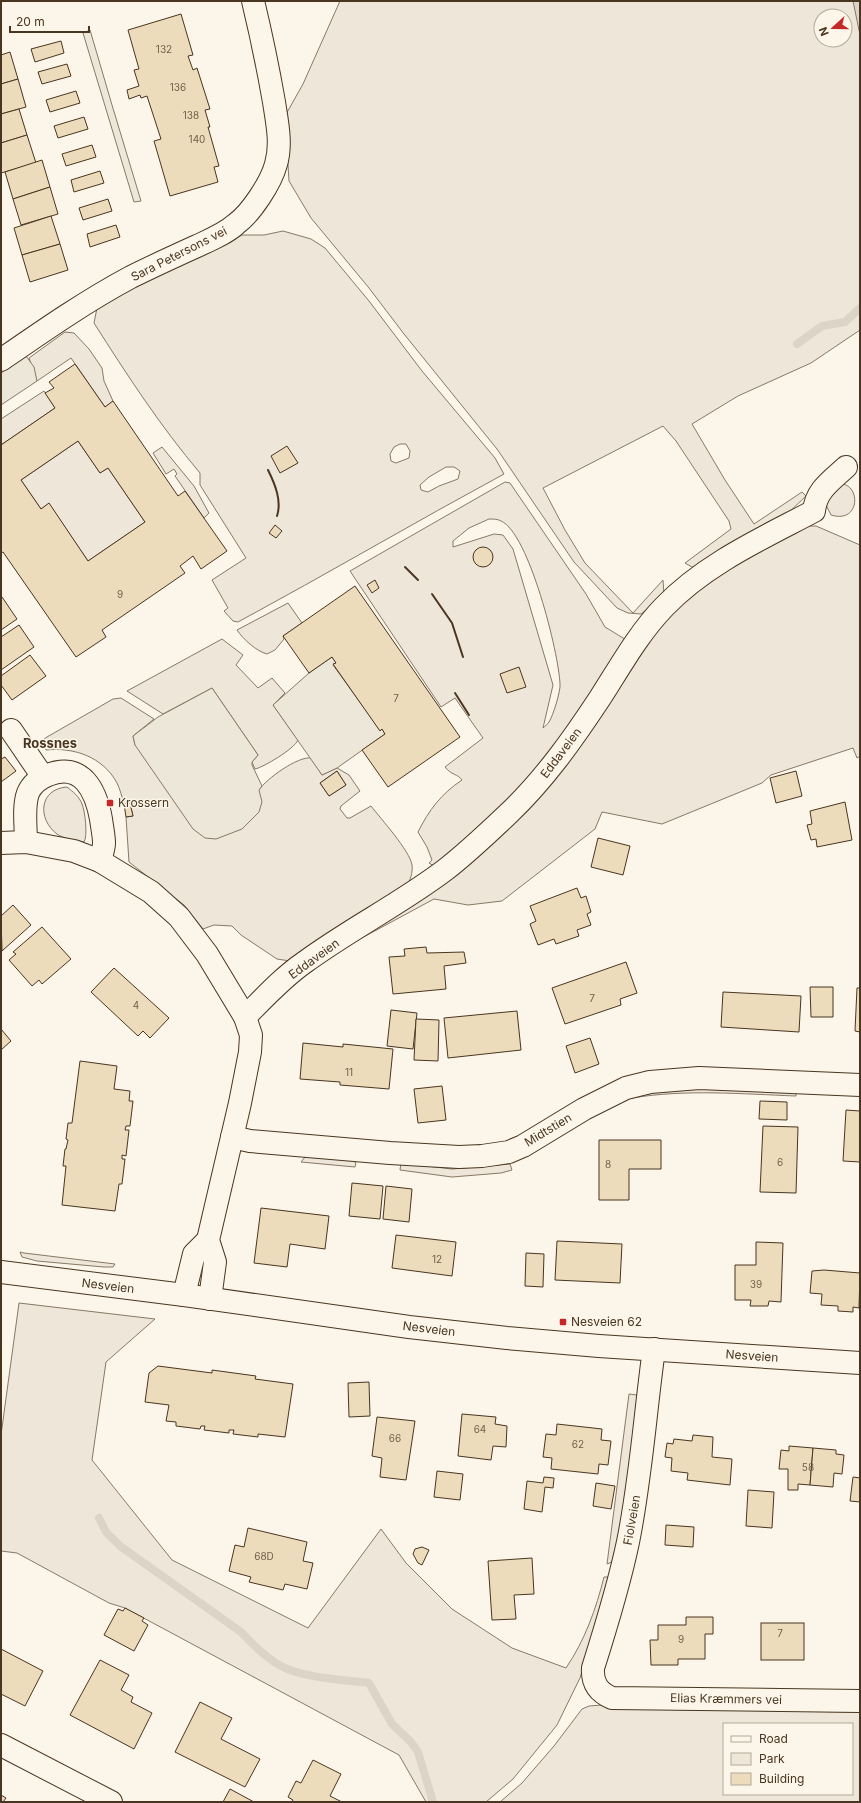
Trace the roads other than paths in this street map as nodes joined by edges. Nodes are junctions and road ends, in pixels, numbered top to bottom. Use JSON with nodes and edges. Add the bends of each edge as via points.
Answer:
{"nodes":[{"id":1,"x":253,"y":1,"type":"edge"},
{"id":2,"x":1,"y":360,"type":"edge"},
{"id":3,"x":846,"y":466,"type":"dead end"},
{"id":4,"x":11,"y":730,"type":"dead end"},
{"id":5,"x":43,"y":777,"type":"junction"},
{"id":6,"x":1,"y":842,"type":"edge"},
{"id":7,"x":26,"y":842,"type":"junction"},
{"id":8,"x":100,"y":861,"type":"junction"},
{"id":9,"x":246,"y":1017,"type":"junction"},
{"id":10,"x":860,"y":1085,"type":"edge"},
{"id":11,"x":232,"y":1137,"type":"junction"},
{"id":12,"x":208,"y":1240,"type":"junction"},
{"id":13,"x":1,"y":1272,"type":"edge"},
{"id":14,"x":184,"y":1295,"type":"junction"},
{"id":15,"x":210,"y":1299,"type":"junction"},
{"id":16,"x":654,"y":1349,"type":"junction"},
{"id":17,"x":860,"y":1363,"type":"edge"},
{"id":18,"x":596,"y":1686,"type":"joint"},
{"id":19,"x":860,"y":1702,"type":"edge"},
{"id":20,"x":1,"y":1745,"type":"edge"},
{"id":21,"x":111,"y":1802,"type":"edge"}],
"edges":[{"from":1,"to":2,"type":"street","name":"Sara Petersons vei","via":[[268,65],[278,150],[276,165],[270,179],[255,203],[235,226],[130,278],[74,311]]},
{"from":3,"to":9,"type":"street","name":"Eddaveien","via":[[819,493],[814,511],[700,576],[666,605],[638,638],[553,764],[529,793],[474,846],[444,871],[388,910],[304,963]]},
{"from":4,"to":5,"type":"street"},
{"from":5,"to":7,"type":"street","via":[[28,792]]},
{"from":5,"to":8,"type":"street","via":[[66,771],[80,777],[91,788],[99,808],[104,844]]},
{"from":6,"to":7,"type":"street"},
{"from":7,"to":8,"type":"street","via":[[74,851]]},
{"from":8,"to":9,"type":"street","via":[[151,892],[179,917],[207,954]]},
{"from":9,"to":11,"type":"street","via":[[251,1035],[250,1052]]},
{"from":10,"to":11,"type":"street","name":"Midtstien","via":[[699,1078],[650,1082],[626,1088],[584,1109],[523,1146],[502,1154],[482,1156],[390,1153],[250,1141]]},
{"from":11,"to":12,"type":"street"},
{"from":12,"to":14,"type":"street","via":[[194,1254]]},
{"from":12,"to":15,"type":"street","via":[[215,1262]]},
{"from":13,"to":14,"type":"street","name":"Nesveien"},
{"from":14,"to":15,"type":"street","name":"Nesveien"},
{"from":15,"to":16,"type":"street","name":"Nesveien","via":[[409,1327]]},
{"from":16,"to":17,"type":"street","name":"Nesveien"},
{"from":16,"to":18,"type":"street","name":"Fiolveien","via":[[631,1526],[619,1582],[593,1668],[592,1678]]},
{"from":18,"to":19,"type":"street","name":"Elias Kræmmers vei","via":[[603,1694],[612,1698]]},
{"from":20,"to":21,"type":"street"}]}
